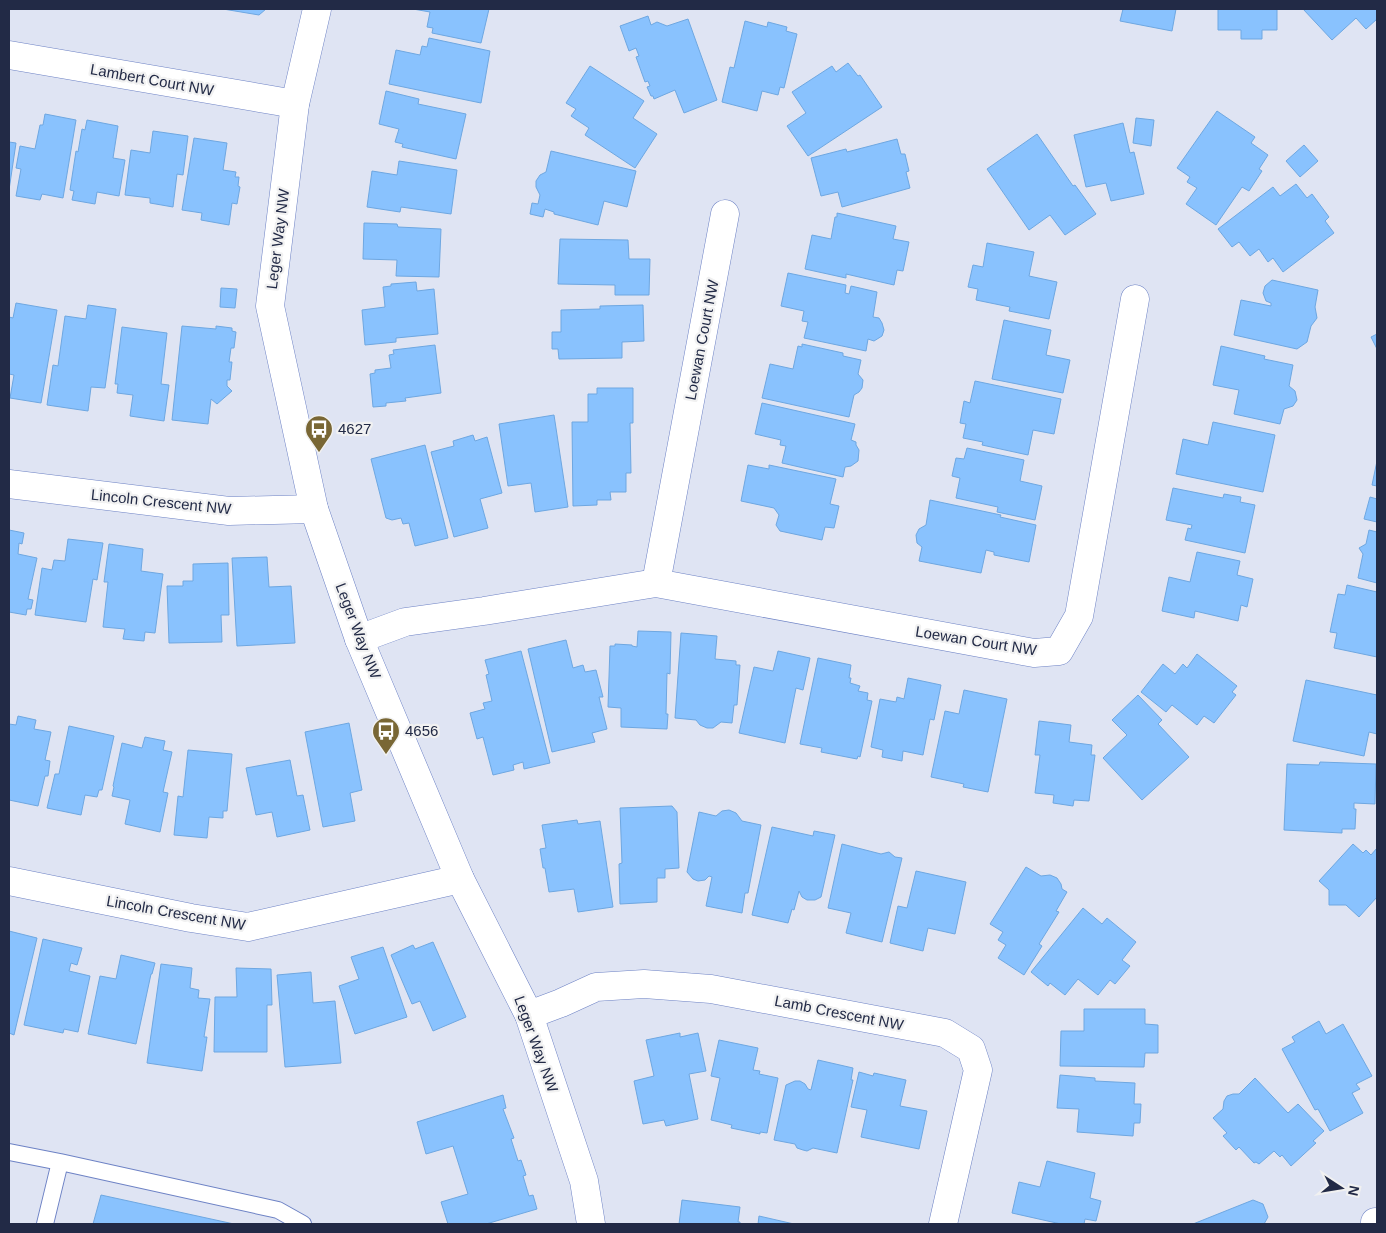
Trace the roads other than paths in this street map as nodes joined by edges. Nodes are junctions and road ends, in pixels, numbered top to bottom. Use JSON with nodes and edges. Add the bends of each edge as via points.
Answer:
{"nodes":[{"id":1,"x":317,"y":9,"type":"edge"},
{"id":2,"x":9,"y":55,"type":"edge"},
{"id":3,"x":295,"y":104,"type":"junction"},
{"id":4,"x":725,"y":214,"type":"dead end"},
{"id":5,"x":1135,"y":300,"type":"dead end"},
{"id":6,"x":9,"y":484,"type":"edge"},
{"id":7,"x":314,"y":510,"type":"junction"},
{"id":8,"x":656,"y":583,"type":"junction"},
{"id":9,"x":359,"y":638,"type":"junction"},
{"id":10,"x":460,"y":879,"type":"junction"},
{"id":11,"x":9,"y":881,"type":"edge"},
{"id":12,"x":529,"y":1014,"type":"junction"},
{"id":13,"x":9,"y":1152,"type":"edge"},
{"id":14,"x":60,"y":1162,"type":"junction"},
{"id":15,"x":45,"y":1224,"type":"edge"},
{"id":16,"x":303,"y":1224,"type":"edge"},
{"id":17,"x":591,"y":1224,"type":"edge"},
{"id":18,"x":943,"y":1224,"type":"edge"}],
"edges":[{"from":1,"to":3,"type":"street","name":"Leger Way NW"},
{"from":2,"to":3,"type":"street","name":"Lambert Court NW"},
{"from":3,"to":7,"type":"street","name":"Leger Way NW","via":[[270,306]]},
{"from":4,"to":8,"type":"street","name":"Loewan Court NW"},
{"from":5,"to":8,"type":"street","name":"Loewan Court NW","via":[[1079,616],[1059,651],[1034,653]]},
{"from":6,"to":7,"type":"street","name":"Lincoln Crescent NW","via":[[229,510]]},
{"from":7,"to":9,"type":"street","name":"Leger Way NW"},
{"from":8,"to":9,"type":"street","name":"Loewan Court NW","via":[[405,622]]},
{"from":9,"to":10,"type":"street","name":"Leger Way NW"},
{"from":10,"to":11,"type":"street","name":"Lincoln Crescent NW","via":[[248,927]]},
{"from":10,"to":12,"type":"street","name":"Leger Way NW"},
{"from":12,"to":17,"type":"street","name":"Leger Way NW","via":[[584,1181]]},
{"from":12,"to":18,"type":"street","name":"Lamb Crescent NW","via":[[596,987],[644,984],[711,989],[945,1032],[971,1049],[978,1070]]},
{"from":13,"to":14,"type":"lane"},
{"from":14,"to":15,"type":"lane"},
{"from":14,"to":16,"type":"lane","via":[[278,1210]]}]}
